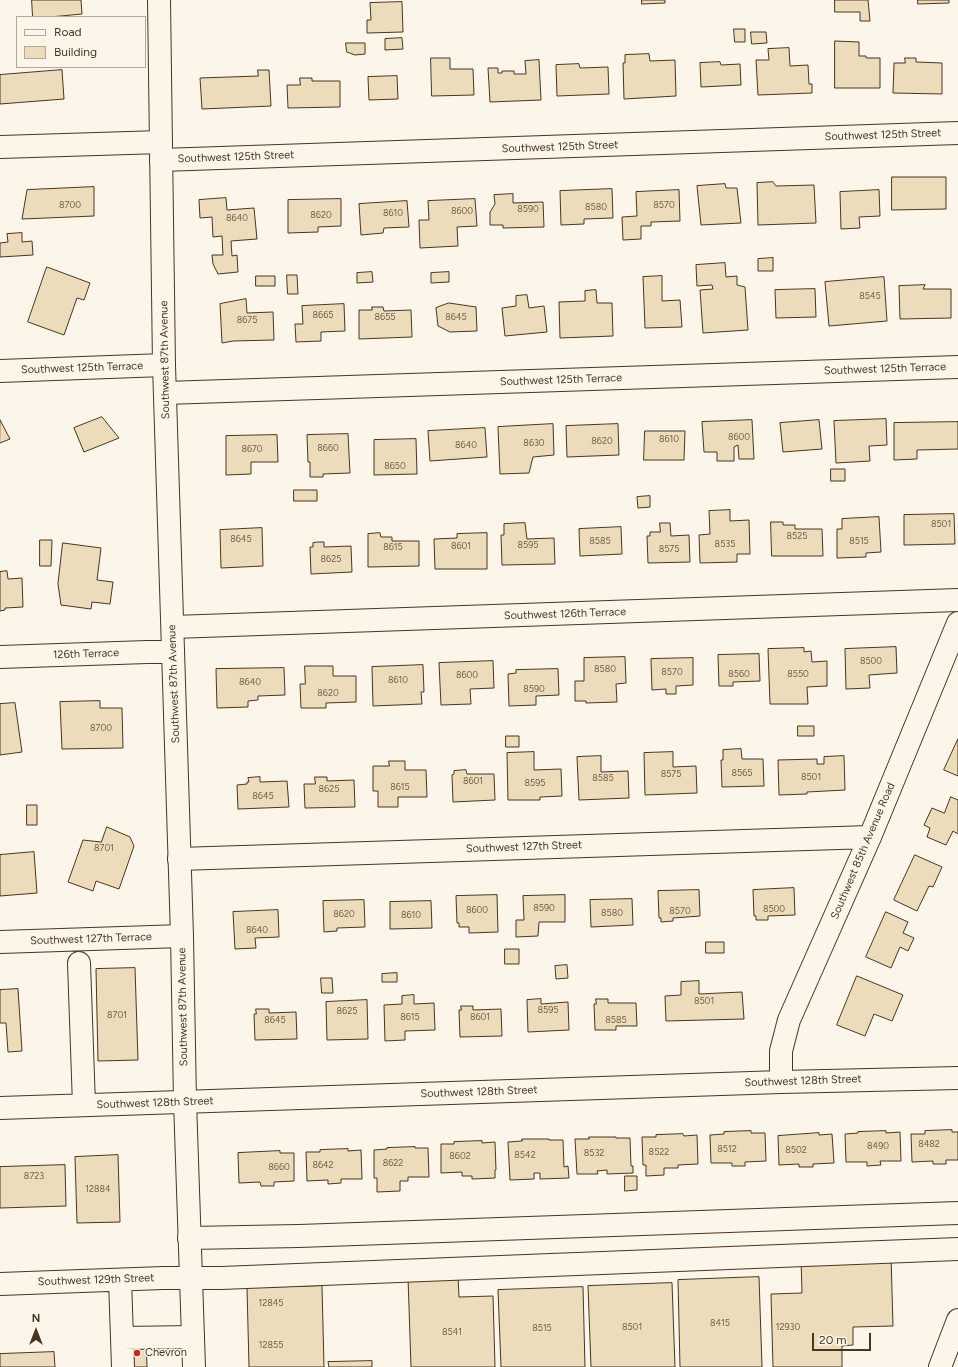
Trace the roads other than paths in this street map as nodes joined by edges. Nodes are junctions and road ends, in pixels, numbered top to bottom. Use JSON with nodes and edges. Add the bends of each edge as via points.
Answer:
{"nodes":[{"id":1,"x":159,"y":0,"type":"edge"},
{"id":2,"x":958,"y":133,"type":"edge"},
{"id":3,"x":0,"y":147,"type":"edge"},
{"id":4,"x":161,"y":151,"type":"junction"},
{"id":5,"x":164,"y":365,"type":"junction"},
{"id":6,"x":958,"y":367,"type":"edge"},
{"id":7,"x":0,"y":372,"type":"edge"},
{"id":8,"x":165,"y":393,"type":"junction"},
{"id":9,"x":958,"y":600,"type":"edge"},
{"id":10,"x":958,"y":623,"type":"edge"},
{"id":11,"x":173,"y":627,"type":"junction"},
{"id":12,"x":173,"y":652,"type":"junction"},
{"id":13,"x":0,"y":657,"type":"edge"},
{"id":14,"x":870,"y":837,"type":"junction"},
{"id":15,"x":179,"y":859,"type":"junction"},
{"id":16,"x":182,"y":936,"type":"junction"},
{"id":17,"x":0,"y":942,"type":"edge"},
{"id":18,"x":79,"y":963,"type":"dead end"},
{"id":19,"x":958,"y":1078,"type":"edge"},
{"id":20,"x":781,"y":1082,"type":"junction"},
{"id":21,"x":185,"y":1101,"type":"junction"},
{"id":22,"x":84,"y":1105,"type":"junction"},
{"id":23,"x":0,"y":1108,"type":"edge"},
{"id":24,"x":958,"y":1213,"type":"edge"},
{"id":25,"x":189,"y":1238,"type":"junction"},
{"id":26,"x":958,"y":1249,"type":"edge"},
{"id":27,"x":191,"y":1278,"type":"junction"},
{"id":28,"x":120,"y":1280,"type":"junction"},
{"id":29,"x":0,"y":1284,"type":"edge"},
{"id":30,"x":958,"y":1320,"type":"edge"},
{"id":31,"x":193,"y":1337,"type":"junction"},
{"id":32,"x":122,"y":1338,"type":"junction"},
{"id":33,"x":123,"y":1367,"type":"edge"},
{"id":34,"x":194,"y":1367,"type":"edge"},
{"id":35,"x":940,"y":1367,"type":"edge"}],
"edges":[{"from":1,"to":4,"type":"street","name":"Southwest 87th Avenue"},
{"from":2,"to":4,"type":"street","name":"Southwest 125th Street"},
{"from":3,"to":4,"type":"street","name":"Southwest 125th Street"},
{"from":4,"to":5,"type":"street","name":"Southwest 87th Avenue"},
{"from":5,"to":7,"type":"street","name":"Southwest 125th Terrace"},
{"from":5,"to":8,"type":"street","name":"Southwest 87th Avenue"},
{"from":6,"to":8,"type":"street","name":"Southwest 125th Terrace"},
{"from":8,"to":11,"type":"street","name":"Southwest 87th Avenue"},
{"from":9,"to":11,"type":"street","name":"Southwest 126th Terrace"},
{"from":10,"to":14,"type":"street","name":"Southwest 85th Avenue Road"},
{"from":11,"to":12,"type":"street","name":"Southwest 87th Avenue"},
{"from":12,"to":13,"type":"street","name":"126th Terrace"},
{"from":12,"to":15,"type":"street","name":"Southwest 87th Avenue"},
{"from":14,"to":15,"type":"street","name":"Southwest 127th Street"},
{"from":14,"to":20,"type":"street","name":"Southwest 85th Avenue Road","via":[[789,1020],[780,1051]]},
{"from":15,"to":16,"type":"street","name":"Southwest 87th Avenue"},
{"from":16,"to":17,"type":"street","name":"Southwest 127th Terrace"},
{"from":16,"to":21,"type":"street","name":"Southwest 87th Avenue"},
{"from":18,"to":22,"type":"street"},
{"from":19,"to":20,"type":"street","name":"Southwest 128th Street"},
{"from":20,"to":21,"type":"street","name":"Southwest 128th Street"},
{"from":21,"to":22,"type":"street","name":"Southwest 128th Street"},
{"from":21,"to":25,"type":"street","name":"Southwest 87th Avenue"},
{"from":22,"to":23,"type":"street","name":"Southwest 128th Street"},
{"from":24,"to":25,"type":"street"},
{"from":25,"to":27,"type":"street","name":"Southwest 87th Avenue"},
{"from":26,"to":27,"type":"street","name":"Southwest 129th Street"},
{"from":27,"to":28,"type":"street","name":"Southwest 129th Street"},
{"from":27,"to":31,"type":"street","name":"Southwest 87th Avenue"},
{"from":28,"to":29,"type":"street","name":"Southwest 129th Street"},
{"from":28,"to":32,"type":"street"},
{"from":30,"to":35,"type":"street"},
{"from":31,"to":32,"type":"street"},
{"from":31,"to":34,"type":"street","name":"Southwest 87th Avenue"},
{"from":32,"to":33,"type":"street"}]}
